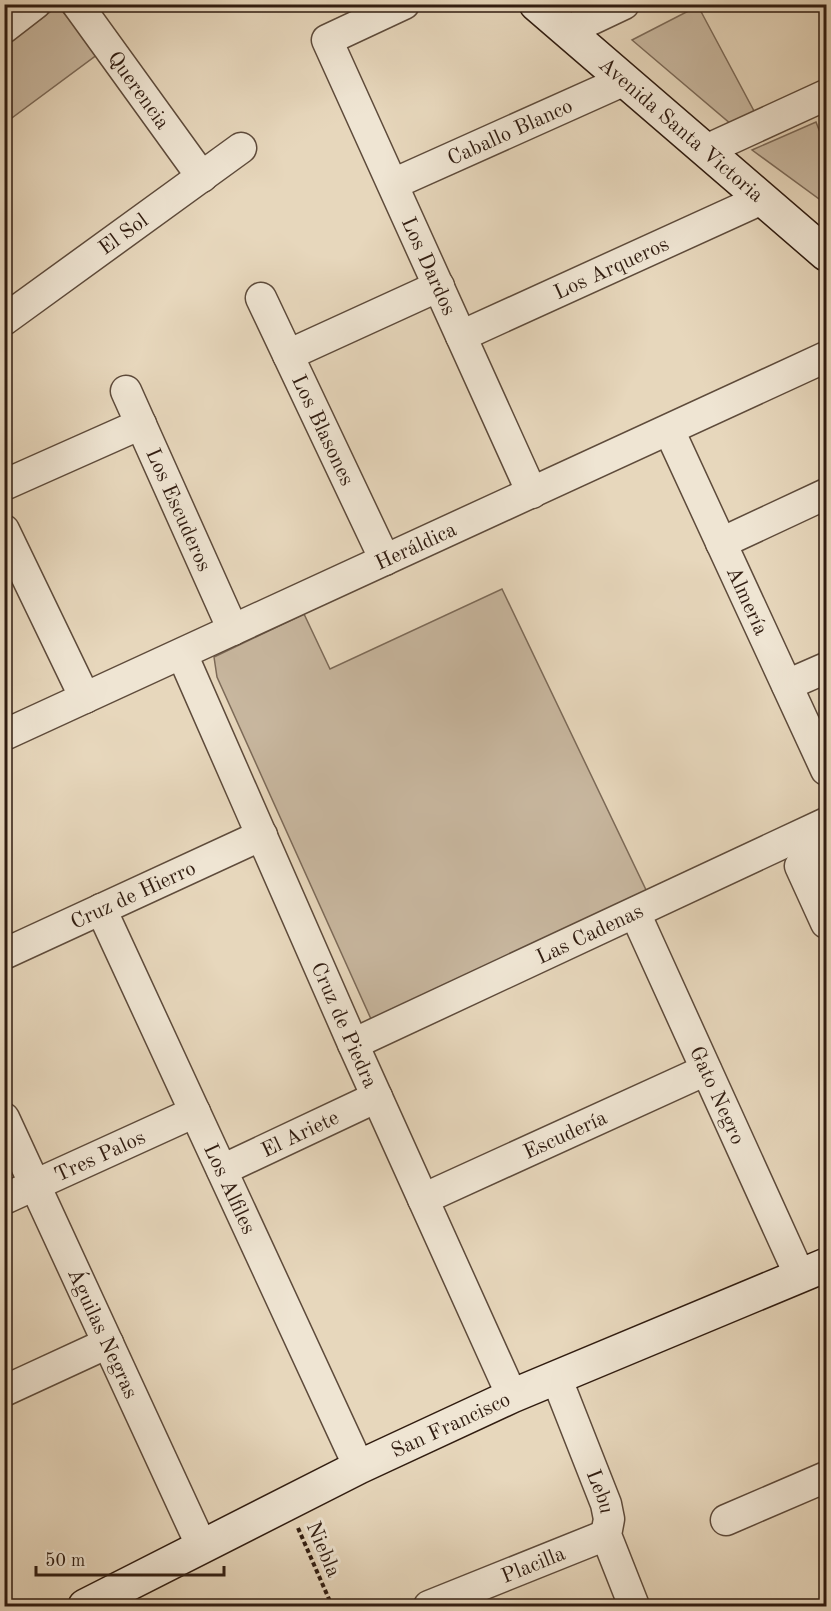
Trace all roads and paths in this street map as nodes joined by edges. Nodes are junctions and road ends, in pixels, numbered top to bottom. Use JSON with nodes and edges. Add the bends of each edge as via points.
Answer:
{"nodes":[{"id":1,"x":77,"y":4,"type":"edge"},
{"id":2,"x":404,"y":4,"type":"edge"},
{"id":3,"x":536,"y":4,"type":"edge"},
{"id":4,"x":624,"y":4,"type":"edge"},
{"id":5,"x":567,"y":31,"type":"junction"},
{"id":6,"x":625,"y":80,"type":"junction"},
{"id":7,"x":826,"y":95,"type":"edge"},
{"id":8,"x":242,"y":148,"type":"dead end"},
{"id":9,"x":706,"y":150,"type":"junction"},
{"id":10,"x":202,"y":177,"type":"junction"},
{"id":11,"x":393,"y":184,"type":"junction"},
{"id":12,"x":762,"y":199,"type":"junction"},
{"id":13,"x":826,"y":254,"type":"edge"},
{"id":14,"x":439,"y":286,"type":"junction"},
{"id":15,"x":261,"y":298,"type":"dead end"},
{"id":16,"x":4,"y":320,"type":"edge"},
{"id":17,"x":461,"y":336,"type":"junction"},
{"id":18,"x":288,"y":355,"type":"junction"},
{"id":19,"x":826,"y":357,"type":"edge"},
{"id":20,"x":126,"y":391,"type":"dead end"},
{"id":21,"x":141,"y":424,"type":"junction"},
{"id":22,"x":669,"y":430,"type":"junction"},
{"id":23,"x":4,"y":485,"type":"edge"},
{"id":24,"x":532,"y":493,"type":"junction"},
{"id":25,"x":826,"y":494,"type":"edge"},
{"id":26,"x":4,"y":530,"type":"edge"},
{"id":27,"x":721,"y":543,"type":"junction"},
{"id":28,"x":385,"y":560,"type":"junction"},
{"id":29,"x":233,"y":630,"type":"junction"},
{"id":30,"x":182,"y":654,"type":"junction"},
{"id":31,"x":826,"y":668,"type":"edge"},
{"id":32,"x":787,"y":686,"type":"junction"},
{"id":33,"x":85,"y":698,"type":"junction"},
{"id":34,"x":4,"y":735,"type":"edge"},
{"id":35,"x":826,"y":770,"type":"edge"},
{"id":36,"x":826,"y":823,"type":"edge"},
{"id":37,"x":261,"y":835,"type":"junction"},
{"id":38,"x":813,"y":860,"type":"edge"},
{"id":39,"x":101,"y":909,"type":"junction"},
{"id":40,"x":635,"y":913,"type":"junction"},
{"id":41,"x":826,"y":923,"type":"edge"},
{"id":42,"x":4,"y":954,"type":"edge"},
{"id":43,"x":353,"y":1044,"type":"junction"},
{"id":44,"x":706,"y":1070,"type":"junction"},
{"id":45,"x":377,"y":1097,"type":"junction"},
{"id":46,"x":195,"y":1112,"type":"junction"},
{"id":47,"x":4,"y":1118,"type":"edge"},
{"id":48,"x":222,"y":1170,"type":"junction"},
{"id":49,"x":35,"y":1185,"type":"junction"},
{"id":50,"x":4,"y":1199,"type":"edge"},
{"id":51,"x":423,"y":1199,"type":"junction"},
{"id":52,"x":813,"y":1270,"type":"edge"},
{"id":53,"x":108,"y":1343,"type":"junction"},
{"id":54,"x":556,"y":1377,"type":"junction"},
{"id":55,"x":4,"y":1391,"type":"edge"},
{"id":56,"x":512,"y":1396,"type":"junction"},
{"id":57,"x":359,"y":1467,"type":"junction"},
{"id":58,"x":826,"y":1477,"type":"edge"},
{"id":59,"x":288,"y":1503,"type":"junction"},
{"id":60,"x":726,"y":1520,"type":"dead end"},
{"id":61,"x":606,"y":1536,"type":"junction"},
{"id":62,"x":202,"y":1547,"type":"junction"},
{"id":63,"x":477,"y":1597,"type":"edge"},
{"id":64,"x":85,"y":1606,"type":"edge"},
{"id":65,"x":332,"y":1606,"type":"edge"},
{"id":66,"x":429,"y":1606,"type":"edge"},
{"id":67,"x":634,"y":1606,"type":"edge"}],
"edges":[{"from":1,"to":10,"type":"street","name":"Querencia"},
{"from":2,"to":11,"type":"street","name":"Los Dardos","via":[[327,40]]},
{"from":3,"to":5,"type":"main road","name":"Avenida Santa Victoria"},
{"from":4,"to":5,"type":"street"},
{"from":5,"to":6,"type":"main road","name":"Avenida Santa Victoria"},
{"from":6,"to":9,"type":"main road","name":"Avenida Santa Victoria"},
{"from":6,"to":11,"type":"street","name":"Caballo Blanco"},
{"from":7,"to":9,"type":"street"},
{"from":8,"to":10,"type":"street","name":"El Sol"},
{"from":9,"to":12,"type":"main road","name":"Avenida Santa Victoria"},
{"from":10,"to":16,"type":"street","name":"El Sol"},
{"from":11,"to":14,"type":"street","name":"Los Dardos"},
{"from":12,"to":13,"type":"main road","name":"Avenida Santa Victoria"},
{"from":12,"to":17,"type":"street","name":"Los Arqueros"},
{"from":14,"to":17,"type":"street","name":"Los Dardos"},
{"from":14,"to":18,"type":"street"},
{"from":15,"to":18,"type":"street","name":"Los Blasones"},
{"from":17,"to":24,"type":"street","name":"Los Dardos"},
{"from":18,"to":28,"type":"street","name":"Los Blasones"},
{"from":19,"to":22,"type":"street","name":"Heráldica"},
{"from":20,"to":21,"type":"street","name":"Los Escuderos"},
{"from":21,"to":23,"type":"street"},
{"from":21,"to":29,"type":"street","name":"Los Escuderos"},
{"from":22,"to":24,"type":"street","name":"Heráldica"},
{"from":22,"to":27,"type":"street","name":"Almería"},
{"from":24,"to":28,"type":"street","name":"Heráldica"},
{"from":25,"to":27,"type":"street"},
{"from":26,"to":33,"type":"street"},
{"from":27,"to":32,"type":"street","name":"Almería"},
{"from":28,"to":29,"type":"street","name":"Heráldica"},
{"from":29,"to":30,"type":"street","name":"Heráldica"},
{"from":30,"to":33,"type":"street","name":"Heráldica"},
{"from":30,"to":37,"type":"street","name":"Cruz de Piedra"},
{"from":31,"to":32,"type":"street"},
{"from":32,"to":35,"type":"street","name":"Almería"},
{"from":33,"to":34,"type":"street","name":"Heráldica"},
{"from":36,"to":40,"type":"street","name":"Las Cadenas"},
{"from":37,"to":39,"type":"street","name":"Cruz de Hierro"},
{"from":37,"to":43,"type":"street","name":"Cruz de Piedra"},
{"from":38,"to":41,"type":"street"},
{"from":39,"to":42,"type":"street","name":"Cruz de Hierro"},
{"from":39,"to":46,"type":"street","name":"Los Alfiles"},
{"from":40,"to":43,"type":"street","name":"Las Cadenas"},
{"from":40,"to":44,"type":"street","name":"Gato Negro"},
{"from":43,"to":45,"type":"street","name":"Cruz de Piedra"},
{"from":44,"to":51,"type":"street","name":"Escudería"},
{"from":44,"to":52,"type":"street","name":"Gato Negro"},
{"from":45,"to":48,"type":"street","name":"El Ariete"},
{"from":45,"to":51,"type":"street","name":"Cruz de Piedra"},
{"from":46,"to":48,"type":"street","name":"Los Alfiles"},
{"from":46,"to":49,"type":"street","name":"Tres Palos"},
{"from":47,"to":49,"type":"street","name":"Águilas Negras"},
{"from":48,"to":57,"type":"street","name":"Los Alfiles"},
{"from":49,"to":50,"type":"street","name":"Tres Palos"},
{"from":49,"to":53,"type":"street","name":"Águilas Negras"},
{"from":51,"to":56,"type":"street","name":"Cruz de Piedra"},
{"from":52,"to":54,"type":"main road","name":"San Francisco"},
{"from":53,"to":55,"type":"street"},
{"from":53,"to":62,"type":"street","name":"Águilas Negras"},
{"from":54,"to":56,"type":"main road","name":"San Francisco"},
{"from":54,"to":61,"type":"street","name":"Lebu","via":[[606,1504]]},
{"from":56,"to":57,"type":"main road","name":"San Francisco"},
{"from":57,"to":59,"type":"main road","name":"San Francisco"},
{"from":58,"to":60,"type":"street"},
{"from":59,"to":62,"type":"main road","name":"San Francisco"},
{"from":59,"to":65,"type":"path","name":"Niebla"},
{"from":61,"to":63,"type":"street","name":"Placilla"},
{"from":61,"to":67,"type":"street","name":"Lebu"},
{"from":62,"to":64,"type":"main road","name":"San Francisco"},
{"from":63,"to":66,"type":"street","name":"Placilla"}]}
